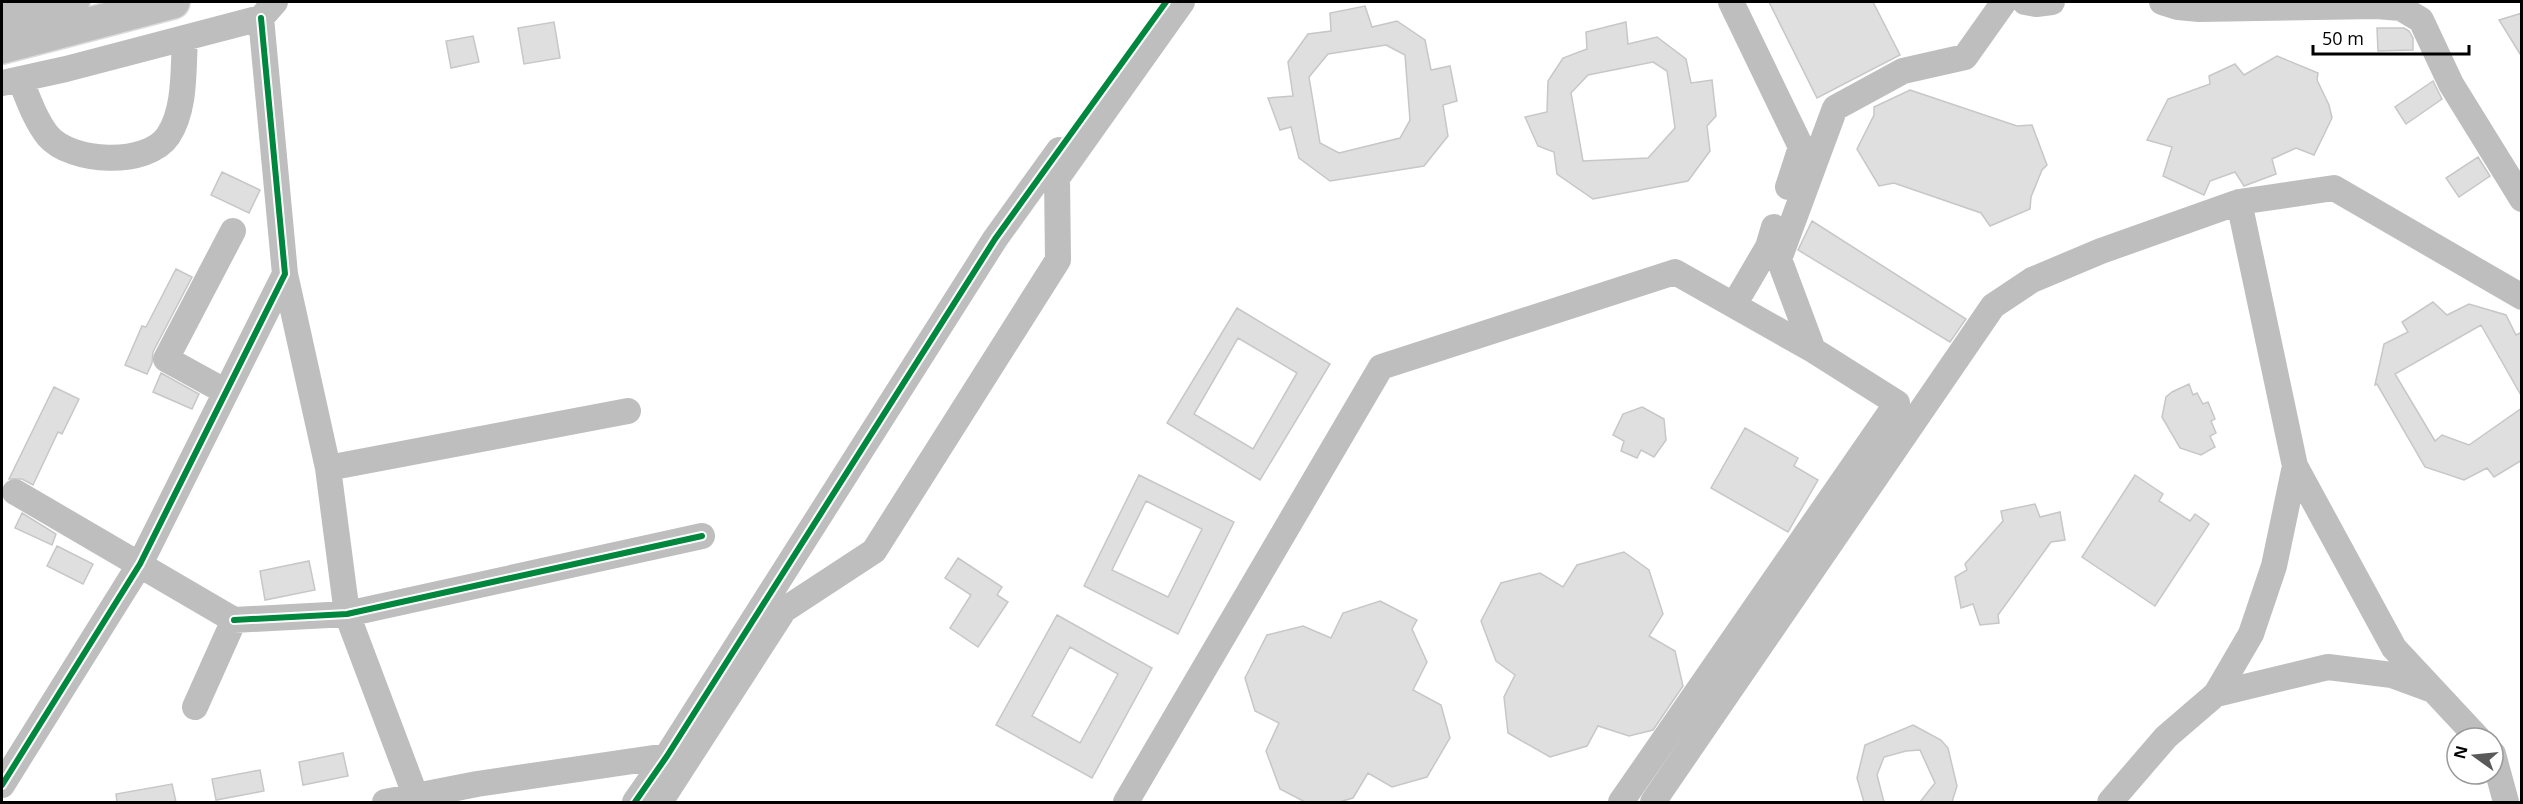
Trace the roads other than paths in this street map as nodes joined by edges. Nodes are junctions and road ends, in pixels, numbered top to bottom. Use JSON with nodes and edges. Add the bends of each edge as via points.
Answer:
{"nodes":[{"id":1,"x":73,"y":2,"type":"edge"},
{"id":2,"x":173,"y":2,"type":"edge"},
{"id":3,"x":1166,"y":2,"type":"edge"},
{"id":4,"x":1182,"y":2,"type":"edge"},
{"id":5,"x":1731,"y":2,"type":"edge"},
{"id":6,"x":2004,"y":2,"type":"edge"},
{"id":7,"x":2025,"y":2,"type":"edge"},
{"id":8,"x":2052,"y":2,"type":"edge"},
{"id":9,"x":2162,"y":2,"type":"edge"},
{"id":10,"x":268,"y":10,"type":"edge"},
{"id":11,"x":2,"y":20,"type":"edge"},
{"id":12,"x":185,"y":38,"type":"junction"},
{"id":13,"x":2,"y":47,"type":"edge"},
{"id":14,"x":11,"y":81,"type":"edge"},
{"id":15,"x":2522,"y":199,"type":"edge"},
{"id":16,"x":2239,"y":202,"type":"junction"},
{"id":17,"x":233,"y":231,"type":"dead end"},
{"id":18,"x":285,"y":274,"type":"junction"},
{"id":19,"x":2522,"y":297,"type":"edge"},
{"id":20,"x":1734,"y":305,"type":"junction"},
{"id":21,"x":1813,"y":350,"type":"junction"},
{"id":22,"x":226,"y":392,"type":"junction"},
{"id":23,"x":628,"y":411,"type":"dead end"},
{"id":24,"x":2295,"y":466,"type":"junction"},
{"id":25,"x":328,"y":468,"type":"junction"},
{"id":26,"x":15,"y":492,"type":"dead end"},
{"id":27,"x":702,"y":536,"type":"dead end"},
{"id":28,"x":140,"y":564,"type":"junction"},
{"id":29,"x":347,"y":614,"type":"junction"},
{"id":30,"x":234,"y":620,"type":"junction"},
{"id":31,"x":2433,"y":690,"type":"junction"},
{"id":32,"x":2216,"y":694,"type":"junction"},
{"id":33,"x":195,"y":707,"type":"dead end"},
{"id":34,"x":2467,"y":726,"type":"edge"},
{"id":35,"x":667,"y":756,"type":"junction"},
{"id":36,"x":2,"y":785,"type":"edge"},
{"id":37,"x":2502,"y":786,"type":"edge"},
{"id":38,"x":415,"y":800,"type":"edge"},
{"id":39,"x":385,"y":802,"type":"edge"},
{"id":40,"x":635,"y":802,"type":"edge"},
{"id":41,"x":660,"y":802,"type":"edge"},
{"id":42,"x":1126,"y":802,"type":"edge"},
{"id":43,"x":1622,"y":802,"type":"edge"},
{"id":44,"x":1653,"y":802,"type":"edge"},
{"id":45,"x":2110,"y":802,"type":"edge"},
{"id":46,"x":2506,"y":802,"type":"edge"}],
"edges":[{"from":1,"to":11,"type":"highway"},
{"from":2,"to":13,"type":"highway"},
{"from":3,"to":35,"type":"street","via":[[994,239]]},
{"from":4,"to":41,"type":"street","via":[[1057,178],[1058,260],[874,551],[784,610]]},
{"from":5,"to":20,"type":"street","via":[[1801,147],[1768,247]]},
{"from":6,"to":21,"type":"street","via":[[1965,57],[1903,70],[1835,108],[1779,259]]},
{"from":7,"to":8,"type":"street"},
{"from":9,"to":15,"type":"street","via":[[2199,9],[2402,8],[2421,20],[2451,84]]},
{"from":10,"to":12,"type":"street"},
{"from":10,"to":18,"type":"street"},
{"from":12,"to":14,"type":"street"},
{"from":12,"to":14,"type":"street","via":[[180,108],[168,137],[149,151],[129,158],[71,152],[49,138]]},
{"from":16,"to":19,"type":"street","via":[[2334,188]]},
{"from":16,"to":24,"type":"street"},
{"from":16,"to":44,"type":"street","via":[[2091,255],[2032,280],[1993,306]]},
{"from":17,"to":22,"type":"street","via":[[166,359]]},
{"from":18,"to":22,"type":"street"},
{"from":18,"to":25,"type":"street"},
{"from":20,"to":21,"type":"street"},
{"from":20,"to":42,"type":"street","via":[[1675,272],[1381,367]]},
{"from":21,"to":43,"type":"street","via":[[1897,403]]},
{"from":22,"to":28,"type":"street"},
{"from":23,"to":25,"type":"street"},
{"from":24,"to":31,"type":"street","via":[[2394,648]]},
{"from":24,"to":32,"type":"street","via":[[2274,566],[2251,634]]},
{"from":25,"to":29,"type":"street"},
{"from":26,"to":28,"type":"street"},
{"from":27,"to":29,"type":"street"},
{"from":28,"to":30,"type":"street"},
{"from":28,"to":36,"type":"street"},
{"from":29,"to":30,"type":"street"},
{"from":29,"to":38,"type":"street"},
{"from":30,"to":33,"type":"street"},
{"from":31,"to":32,"type":"street","via":[[2392,675],[2328,667]]},
{"from":31,"to":34,"type":"street"},
{"from":32,"to":45,"type":"street","via":[[2166,737]]},
{"from":35,"to":38,"type":"street","via":[[477,784]]},
{"from":35,"to":40,"type":"street"},
{"from":37,"to":46,"type":"street"},
{"from":38,"to":39,"type":"street"}]}
